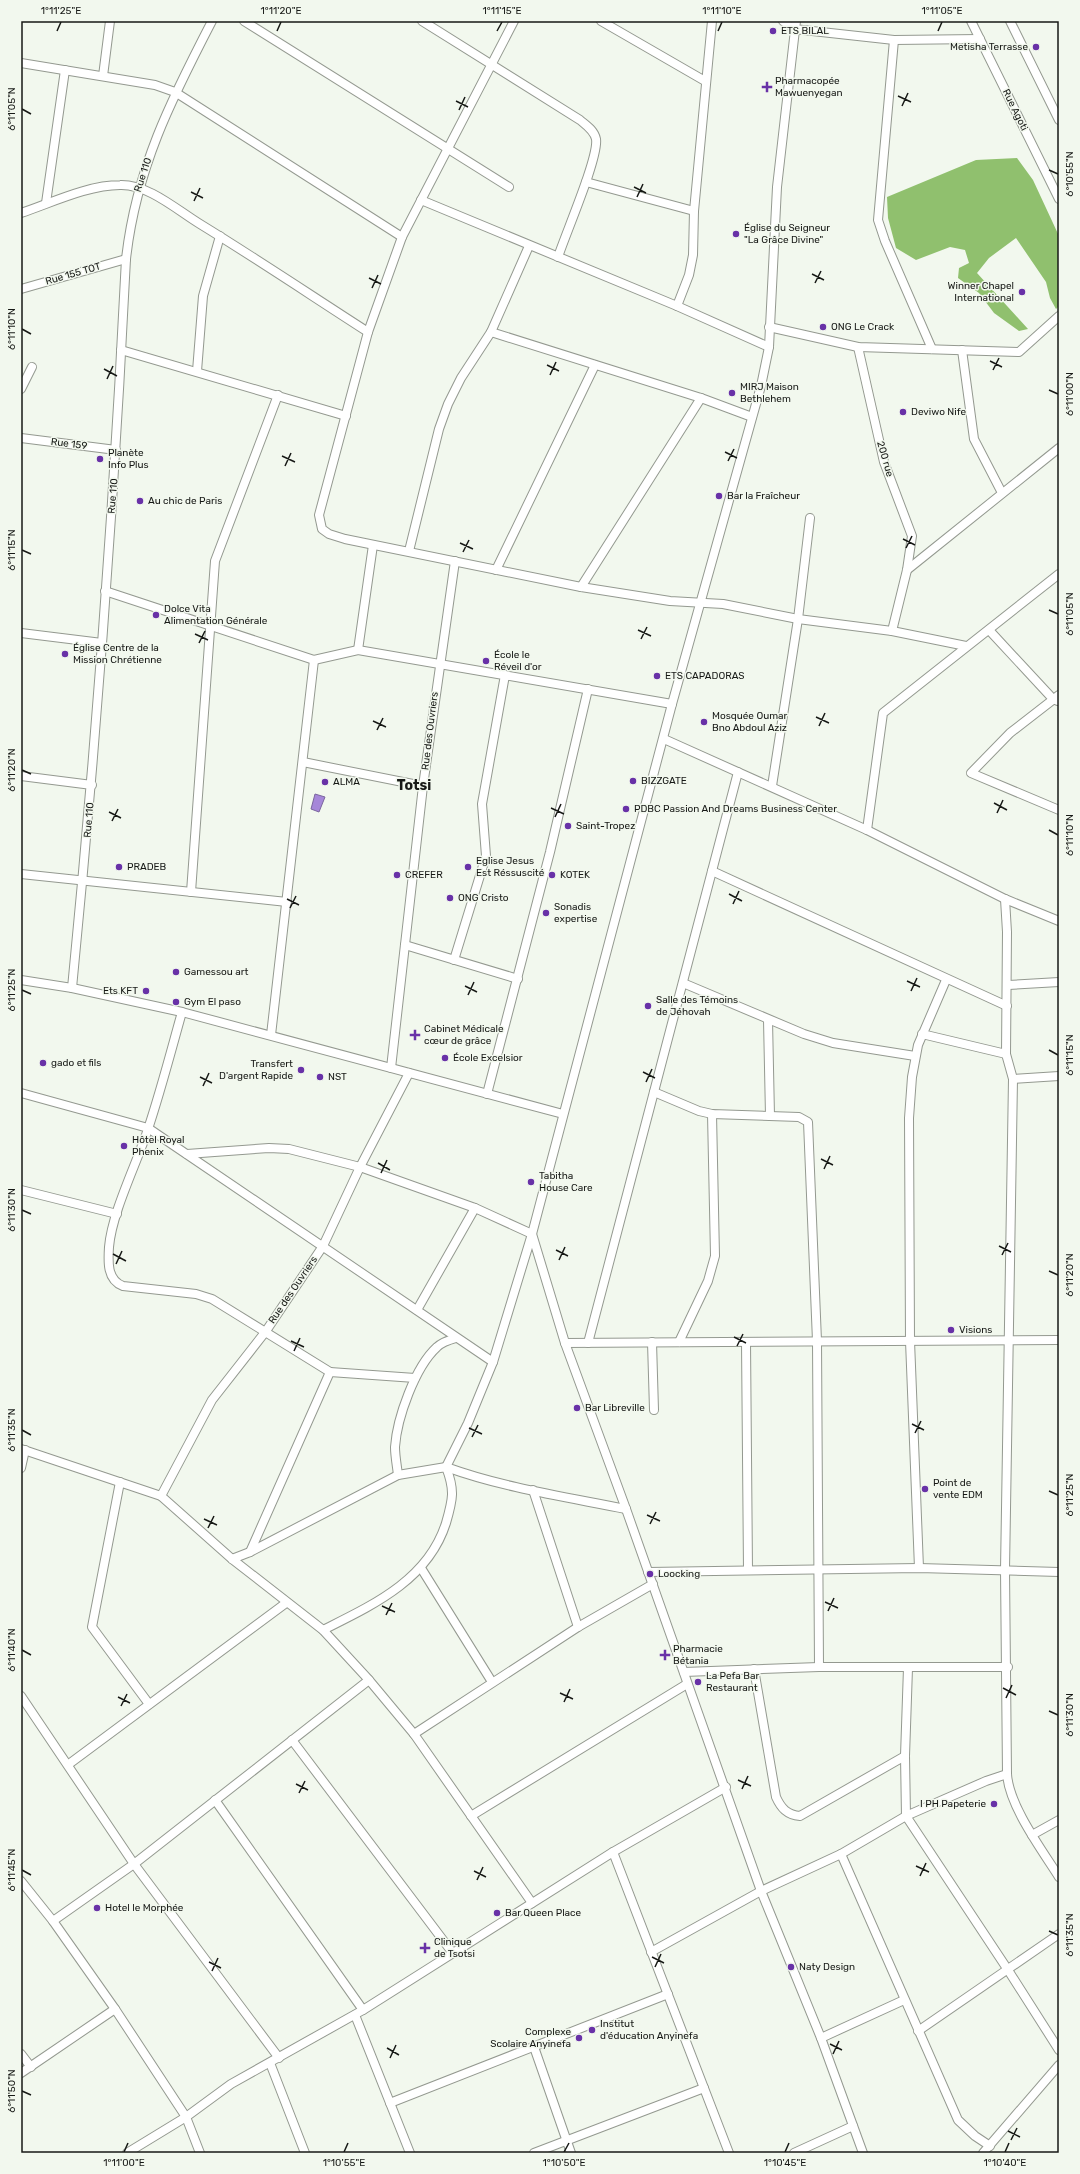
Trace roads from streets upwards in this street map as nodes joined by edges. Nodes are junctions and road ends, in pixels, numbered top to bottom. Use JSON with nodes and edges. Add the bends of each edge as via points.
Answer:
{"nodes":[{"id":1,"x":110,"y":21,"type":"edge"},
{"id":2,"x":212,"y":21,"type":"edge"},
{"id":3,"x":244,"y":21,"type":"edge"},
{"id":4,"x":422,"y":21,"type":"edge"},
{"id":5,"x":514,"y":21,"type":"edge"},
{"id":6,"x":601,"y":21,"type":"edge"},
{"id":7,"x":712,"y":21,"type":"edge"},
{"id":8,"x":783,"y":21,"type":"edge"},
{"id":9,"x":971,"y":21,"type":"edge"},
{"id":10,"x":1010,"y":21,"type":"edge"},
{"id":11,"x":795,"y":25,"type":"edge"},
{"id":12,"x":980,"y":38,"type":"junction"},
{"id":13,"x":894,"y":40,"type":"junction"},
{"id":14,"x":21,"y":63,"type":"edge"},
{"id":15,"x":491,"y":64,"type":"junction"},
{"id":16,"x":65,"y":70,"type":"junction"},
{"id":17,"x":102,"y":76,"type":"junction"},
{"id":18,"x":705,"y":81,"type":"junction"},
{"id":19,"x":175,"y":92,"type":"junction"},
{"id":20,"x":1059,"y":120,"type":"edge"},
{"id":21,"x":448,"y":148,"type":"junction"},
{"id":22,"x":586,"y":182,"type":"junction"},
{"id":23,"x":509,"y":187,"type":"dead end"},
{"id":24,"x":138,"y":188,"type":"junction"},
{"id":25,"x":421,"y":200,"type":"junction"},
{"id":26,"x":1059,"y":200,"type":"edge"},
{"id":27,"x":46,"y":203,"type":"junction"},
{"id":28,"x":694,"y":211,"type":"junction"},
{"id":29,"x":21,"y":213,"type":"edge"},
{"id":30,"x":220,"y":236,"type":"junction"},
{"id":31,"x":402,"y":237,"type":"junction"},
{"id":32,"x":529,"y":246,"type":"junction"},
{"id":33,"x":558,"y":257,"type":"junction"},
{"id":34,"x":126,"y":259,"type":"junction"},
{"id":35,"x":21,"y":289,"type":"edge"},
{"id":36,"x":677,"y":306,"type":"junction"},
{"id":37,"x":1059,"y":316,"type":"edge"},
{"id":38,"x":769,"y":327,"type":"junction"},
{"id":39,"x":368,"y":332,"type":"junction"},
{"id":40,"x":491,"y":332,"type":"junction"},
{"id":41,"x":769,"y":347,"type":"junction"},
{"id":42,"x":858,"y":347,"type":"junction"},
{"id":43,"x":932,"y":349,"type":"junction"},
{"id":44,"x":121,"y":350,"type":"junction"},
{"id":45,"x":962,"y":350,"type":"junction"},
{"id":46,"x":595,"y":366,"type":"junction"},
{"id":47,"x":32,"y":367,"type":"dead end"},
{"id":48,"x":197,"y":371,"type":"junction"},
{"id":49,"x":21,"y":389,"type":"edge"},
{"id":50,"x":278,"y":395,"type":"junction"},
{"id":51,"x":701,"y":398,"type":"junction"},
{"id":52,"x":346,"y":416,"type":"junction"},
{"id":53,"x":752,"y":417,"type":"junction"},
{"id":54,"x":21,"y":438,"type":"edge"},
{"id":55,"x":1059,"y":448,"type":"edge"},
{"id":56,"x":116,"y":450,"type":"junction"},
{"id":57,"x":1002,"y":493,"type":"junction"},
{"id":58,"x":810,"y":518,"type":"dead end"},
{"id":59,"x":373,"y":545,"type":"junction"},
{"id":60,"x":409,"y":551,"type":"junction"},
{"id":61,"x":455,"y":561,"type":"junction"},
{"id":62,"x":496,"y":570,"type":"junction"},
{"id":63,"x":907,"y":570,"type":"junction"},
{"id":64,"x":1059,"y":574,"type":"edge"},
{"id":65,"x":581,"y":587,"type":"junction"},
{"id":66,"x":105,"y":591,"type":"junction"},
{"id":67,"x":702,"y":602,"type":"junction"},
{"id":68,"x":798,"y":619,"type":"junction"},
{"id":69,"x":210,"y":625,"type":"junction"},
{"id":70,"x":989,"y":630,"type":"junction"},
{"id":71,"x":892,"y":631,"type":"junction"},
{"id":72,"x":21,"y":633,"type":"edge"},
{"id":73,"x":102,"y":643,"type":"junction"},
{"id":74,"x":966,"y":646,"type":"junction"},
{"id":75,"x":358,"y":650,"type":"junction"},
{"id":76,"x":314,"y":660,"type":"junction"},
{"id":77,"x":439,"y":664,"type":"junction"},
{"id":78,"x":505,"y":675,"type":"junction"},
{"id":79,"x":588,"y":689,"type":"junction"},
{"id":80,"x":1057,"y":698,"type":"edge"},
{"id":81,"x":672,"y":704,"type":"junction"},
{"id":82,"x":664,"y":739,"type":"junction"},
{"id":83,"x":303,"y":762,"type":"junction"},
{"id":84,"x":738,"y":772,"type":"junction"},
{"id":85,"x":21,"y":776,"type":"edge"},
{"id":86,"x":92,"y":785,"type":"junction"},
{"id":87,"x":423,"y":786,"type":"junction"},
{"id":88,"x":772,"y":786,"type":"junction"},
{"id":89,"x":1059,"y":810,"type":"edge"},
{"id":90,"x":867,"y":830,"type":"junction"},
{"id":91,"x":712,"y":871,"type":"junction"},
{"id":92,"x":21,"y":874,"type":"edge"},
{"id":93,"x":83,"y":881,"type":"junction"},
{"id":94,"x":191,"y":892,"type":"junction"},
{"id":95,"x":1005,"y":899,"type":"junction"},
{"id":96,"x":287,"y":902,"type":"junction"},
{"id":97,"x":1059,"y":921,"type":"edge"},
{"id":98,"x":405,"y":945,"type":"junction"},
{"id":99,"x":454,"y":960,"type":"junction"},
{"id":100,"x":518,"y":979,"type":"junction"},
{"id":101,"x":21,"y":980,"type":"edge"},
{"id":102,"x":946,"y":980,"type":"junction"},
{"id":103,"x":1059,"y":982,"type":"edge"},
{"id":104,"x":683,"y":983,"type":"junction"},
{"id":105,"x":1008,"y":985,"type":"junction"},
{"id":106,"x":72,"y":988,"type":"junction"},
{"id":107,"x":1006,"y":1006,"type":"junction"},
{"id":108,"x":182,"y":1012,"type":"junction"},
{"id":109,"x":768,"y":1020,"type":"junction"},
{"id":110,"x":922,"y":1034,"type":"junction"},
{"id":111,"x":271,"y":1035,"type":"junction"},
{"id":112,"x":1006,"y":1054,"type":"junction"},
{"id":113,"x":915,"y":1056,"type":"junction"},
{"id":114,"x":390,"y":1068,"type":"junction"},
{"id":115,"x":409,"y":1073,"type":"junction"},
{"id":116,"x":1059,"y":1076,"type":"edge"},
{"id":117,"x":1013,"y":1079,"type":"junction"},
{"id":118,"x":654,"y":1092,"type":"junction"},
{"id":119,"x":21,"y":1093,"type":"edge"},
{"id":120,"x":488,"y":1094,"type":"junction"},
{"id":121,"x":563,"y":1114,"type":"junction"},
{"id":122,"x":712,"y":1114,"type":"junction"},
{"id":123,"x":770,"y":1116,"type":"junction"},
{"id":124,"x":148,"y":1128,"type":"junction"},
{"id":125,"x":187,"y":1154,"type":"junction"},
{"id":126,"x":360,"y":1166,"type":"junction"},
{"id":127,"x":21,"y":1190,"type":"edge"},
{"id":128,"x":475,"y":1208,"type":"junction"},
{"id":129,"x":117,"y":1214,"type":"junction"},
{"id":130,"x":532,"y":1234,"type":"junction"},
{"id":131,"x":323,"y":1246,"type":"junction"},
{"id":132,"x":416,"y":1310,"type":"junction"},
{"id":133,"x":266,"y":1331,"type":"junction"},
{"id":134,"x":456,"y":1338,"type":"junction"},
{"id":135,"x":1009,"y":1340,"type":"junction"},
{"id":136,"x":1059,"y":1340,"type":"edge"},
{"id":137,"x":817,"y":1341,"type":"junction"},
{"id":138,"x":910,"y":1341,"type":"junction"},
{"id":139,"x":652,"y":1342,"type":"junction"},
{"id":140,"x":679,"y":1342,"type":"junction"},
{"id":141,"x":746,"y":1342,"type":"junction"},
{"id":142,"x":565,"y":1343,"type":"junction"},
{"id":143,"x":588,"y":1343,"type":"junction"},
{"id":144,"x":493,"y":1362,"type":"junction"},
{"id":145,"x":330,"y":1372,"type":"junction"},
{"id":146,"x":414,"y":1378,"type":"junction"},
{"id":147,"x":654,"y":1410,"type":"dead end"},
{"id":148,"x":23,"y":1449,"type":"edge"},
{"id":149,"x":446,"y":1467,"type":"junction"},
{"id":150,"x":21,"y":1468,"type":"edge"},
{"id":151,"x":398,"y":1475,"type":"junction"},
{"id":152,"x":120,"y":1482,"type":"junction"},
{"id":153,"x":533,"y":1490,"type":"junction"},
{"id":154,"x":161,"y":1496,"type":"junction"},
{"id":155,"x":626,"y":1509,"type":"junction"},
{"id":156,"x":250,"y":1552,"type":"junction"},
{"id":157,"x":232,"y":1558,"type":"junction"},
{"id":158,"x":421,"y":1568,"type":"junction"},
{"id":159,"x":919,"y":1568,"type":"junction"},
{"id":160,"x":748,"y":1570,"type":"junction"},
{"id":161,"x":819,"y":1570,"type":"junction"},
{"id":162,"x":1005,"y":1570,"type":"junction"},
{"id":163,"x":648,"y":1572,"type":"junction"},
{"id":164,"x":1059,"y":1572,"type":"edge"},
{"id":165,"x":652,"y":1584,"type":"junction"},
{"id":166,"x":286,"y":1603,"type":"junction"},
{"id":167,"x":578,"y":1627,"type":"junction"},
{"id":168,"x":324,"y":1630,"type":"junction"},
{"id":169,"x":819,"y":1667,"type":"junction"},
{"id":170,"x":1008,"y":1667,"type":"junction"},
{"id":171,"x":908,"y":1668,"type":"junction"},
{"id":172,"x":754,"y":1669,"type":"junction"},
{"id":173,"x":684,"y":1672,"type":"junction"},
{"id":174,"x":369,"y":1680,"type":"junction"},
{"id":175,"x":492,"y":1682,"type":"junction"},
{"id":176,"x":688,"y":1684,"type":"junction"},
{"id":177,"x":21,"y":1696,"type":"edge"},
{"id":178,"x":149,"y":1704,"type":"junction"},
{"id":179,"x":414,"y":1734,"type":"junction"},
{"id":180,"x":292,"y":1740,"type":"junction"},
{"id":181,"x":905,"y":1756,"type":"junction"},
{"id":182,"x":68,"y":1764,"type":"junction"},
{"id":183,"x":1007,"y":1774,"type":"junction"},
{"id":184,"x":726,"y":1787,"type":"junction"},
{"id":185,"x":215,"y":1800,"type":"junction"},
{"id":186,"x":471,"y":1816,"type":"junction"},
{"id":187,"x":906,"y":1816,"type":"junction"},
{"id":188,"x":1059,"y":1820,"type":"edge"},
{"id":189,"x":1032,"y":1835,"type":"junction"},
{"id":190,"x":613,"y":1852,"type":"junction"},
{"id":191,"x":841,"y":1854,"type":"junction"},
{"id":192,"x":134,"y":1864,"type":"junction"},
{"id":193,"x":1059,"y":1877,"type":"edge"},
{"id":194,"x":21,"y":1881,"type":"edge"},
{"id":195,"x":761,"y":1891,"type":"junction"},
{"id":196,"x":532,"y":1903,"type":"junction"},
{"id":197,"x":54,"y":1921,"type":"junction"},
{"id":198,"x":1059,"y":1934,"type":"edge"},
{"id":199,"x":452,"y":1952,"type":"junction"},
{"id":200,"x":651,"y":1952,"type":"junction"},
{"id":201,"x":1008,"y":1970,"type":"junction"},
{"id":202,"x":668,"y":1994,"type":"junction"},
{"id":203,"x":904,"y":2000,"type":"junction"},
{"id":204,"x":115,"y":2009,"type":"junction"},
{"id":205,"x":363,"y":2010,"type":"junction"},
{"id":206,"x":354,"y":2015,"type":"junction"},
{"id":207,"x":918,"y":2031,"type":"junction"},
{"id":208,"x":821,"y":2038,"type":"junction"},
{"id":209,"x":534,"y":2047,"type":"junction"},
{"id":210,"x":1059,"y":2050,"type":"edge"},
{"id":211,"x":21,"y":2054,"type":"edge"},
{"id":212,"x":279,"y":2058,"type":"junction"},
{"id":213,"x":270,"y":2063,"type":"junction"},
{"id":214,"x":1059,"y":2065,"type":"edge"},
{"id":215,"x":31,"y":2067,"type":"junction"},
{"id":216,"x":21,"y":2073,"type":"edge"},
{"id":217,"x":704,"y":2088,"type":"junction"},
{"id":218,"x":390,"y":2103,"type":"junction"},
{"id":219,"x":186,"y":2117,"type":"junction"},
{"id":220,"x":853,"y":2126,"type":"junction"},
{"id":221,"x":565,"y":2140,"type":"junction"},
{"id":222,"x":990,"y":2146,"type":"junction"},
{"id":223,"x":127,"y":2153,"type":"edge"},
{"id":224,"x":200,"y":2153,"type":"edge"},
{"id":225,"x":305,"y":2153,"type":"edge"},
{"id":226,"x":410,"y":2153,"type":"edge"},
{"id":227,"x":534,"y":2153,"type":"edge"},
{"id":228,"x":571,"y":2153,"type":"edge"},
{"id":229,"x":729,"y":2153,"type":"edge"},
{"id":230,"x":794,"y":2153,"type":"edge"},
{"id":231,"x":863,"y":2153,"type":"edge"},
{"id":232,"x":983,"y":2153,"type":"edge"}],
"edges":[{"from":1,"to":17,"type":"street"},
{"from":2,"to":19,"type":"street","name":"Rue 110"},
{"from":3,"to":21,"type":"street"},
{"from":4,"to":15,"type":"street"},
{"from":5,"to":15,"type":"street"},
{"from":6,"to":18,"type":"street"},
{"from":7,"to":18,"type":"street"},
{"from":8,"to":11,"type":"street"},
{"from":9,"to":12,"type":"street","name":"Rue Agoti"},
{"from":10,"to":20,"type":"street"},
{"from":11,"to":13,"type":"street"},
{"from":11,"to":38,"type":"street","via":[[777,187]]},
{"from":12,"to":13,"type":"street"},
{"from":12,"to":26,"type":"street","name":"Rue Agoti"},
{"from":13,"to":43,"type":"street","via":[[878,220]]},
{"from":14,"to":16,"type":"street"},
{"from":15,"to":21,"type":"street"},
{"from":15,"to":22,"type":"street","via":[[580,120],[594,132],[596,142]]},
{"from":16,"to":17,"type":"street"},
{"from":16,"to":27,"type":"street"},
{"from":17,"to":19,"type":"street","via":[[155,85]]},
{"from":18,"to":28,"type":"street"},
{"from":19,"to":24,"type":"street","name":"Rue 110"},
{"from":19,"to":31,"type":"street"},
{"from":21,"to":23,"type":"street"},
{"from":21,"to":25,"type":"street"},
{"from":22,"to":28,"type":"street"},
{"from":22,"to":33,"type":"street"},
{"from":24,"to":27,"type":"street","via":[[118,185],[85,191]]},
{"from":24,"to":30,"type":"street"},
{"from":24,"to":34,"type":"street","name":"Rue 110"},
{"from":25,"to":31,"type":"street"},
{"from":25,"to":32,"type":"street"},
{"from":27,"to":29,"type":"street"},
{"from":28,"to":36,"type":"street","via":[[693,254],[689,275]]},
{"from":30,"to":39,"type":"street"},
{"from":30,"to":48,"type":"street","via":[[205,286]]},
{"from":31,"to":39,"type":"street"},
{"from":32,"to":33,"type":"street"},
{"from":32,"to":40,"type":"street"},
{"from":33,"to":36,"type":"street"},
{"from":34,"to":35,"type":"street","name":"Rue 155 TOT"},
{"from":34,"to":44,"type":"street","name":"Rue 110"},
{"from":36,"to":41,"type":"street"},
{"from":37,"to":45,"type":"street","via":[[1019,352]]},
{"from":38,"to":41,"type":"street"},
{"from":38,"to":42,"type":"street"},
{"from":39,"to":52,"type":"street"},
{"from":40,"to":46,"type":"street"},
{"from":40,"to":60,"type":"street","via":[[461,378],[448,404],[439,429]]},
{"from":41,"to":53,"type":"street"},
{"from":42,"to":43,"type":"street"},
{"from":42,"to":63,"type":"street","name":"200 rue","via":[[884,462],[912,536]]},
{"from":43,"to":45,"type":"street"},
{"from":44,"to":48,"type":"street"},
{"from":44,"to":56,"type":"street","name":"Rue 110"},
{"from":45,"to":57,"type":"street","via":[[974,440]]},
{"from":46,"to":51,"type":"street"},
{"from":46,"to":62,"type":"street"},
{"from":47,"to":49,"type":"street"},
{"from":48,"to":50,"type":"street"},
{"from":50,"to":52,"type":"street"},
{"from":50,"to":69,"type":"street","via":[[216,554]]},
{"from":51,"to":53,"type":"street"},
{"from":51,"to":65,"type":"street"},
{"from":52,"to":59,"type":"street","via":[[319,523],[329,534]]},
{"from":53,"to":67,"type":"street"},
{"from":54,"to":56,"type":"street","name":"Rue 159"},
{"from":55,"to":57,"type":"street"},
{"from":56,"to":66,"type":"street","name":"Rue 110"},
{"from":57,"to":63,"type":"street"},
{"from":58,"to":68,"type":"street"},
{"from":59,"to":60,"type":"street"},
{"from":59,"to":75,"type":"street"},
{"from":60,"to":61,"type":"street"},
{"from":61,"to":62,"type":"street"},
{"from":61,"to":77,"type":"street","name":"Rue des Ouvriers"},
{"from":62,"to":65,"type":"street"},
{"from":63,"to":71,"type":"street","name":"200 rue"},
{"from":64,"to":70,"type":"street"},
{"from":65,"to":67,"type":"street","via":[[670,601]]},
{"from":66,"to":69,"type":"street"},
{"from":66,"to":73,"type":"street","name":"Rue 110"},
{"from":67,"to":68,"type":"street"},
{"from":67,"to":81,"type":"street"},
{"from":68,"to":71,"type":"street"},
{"from":68,"to":88,"type":"street"},
{"from":69,"to":76,"type":"street"},
{"from":69,"to":94,"type":"street"},
{"from":70,"to":74,"type":"street"},
{"from":70,"to":80,"type":"street"},
{"from":71,"to":74,"type":"street"},
{"from":72,"to":73,"type":"street"},
{"from":73,"to":86,"type":"street","name":"Rue 110"},
{"from":74,"to":90,"type":"street","via":[[883,713]]},
{"from":75,"to":76,"type":"street"},
{"from":75,"to":77,"type":"street"},
{"from":76,"to":83,"type":"street"},
{"from":77,"to":78,"type":"street"},
{"from":77,"to":87,"type":"street","name":"Rue des Ouvriers"},
{"from":78,"to":79,"type":"street"},
{"from":78,"to":99,"type":"street","via":[[482,804],[486,856]]},
{"from":79,"to":81,"type":"street"},
{"from":79,"to":100,"type":"street"},
{"from":80,"to":89,"type":"street","via":[[1010,734],[971,773]]},
{"from":81,"to":82,"type":"street"},
{"from":82,"to":84,"type":"street"},
{"from":82,"to":121,"type":"street"},
{"from":83,"to":87,"type":"street"},
{"from":83,"to":96,"type":"street"},
{"from":84,"to":88,"type":"street"},
{"from":84,"to":91,"type":"street"},
{"from":85,"to":86,"type":"street"},
{"from":86,"to":93,"type":"street","name":"Rue 110"},
{"from":87,"to":98,"type":"street","name":"Rue des Ouvriers"},
{"from":88,"to":90,"type":"street"},
{"from":90,"to":95,"type":"street"},
{"from":91,"to":102,"type":"street"},
{"from":91,"to":104,"type":"street"},
{"from":92,"to":93,"type":"street"},
{"from":93,"to":94,"type":"street"},
{"from":93,"to":106,"type":"street","name":"Rue 110"},
{"from":94,"to":96,"type":"street"},
{"from":95,"to":97,"type":"street"},
{"from":95,"to":105,"type":"street"},
{"from":96,"to":111,"type":"street"},
{"from":98,"to":99,"type":"street"},
{"from":98,"to":114,"type":"street","name":"Rue des Ouvriers"},
{"from":99,"to":100,"type":"street"},
{"from":100,"to":120,"type":"street"},
{"from":101,"to":106,"type":"street"},
{"from":102,"to":107,"type":"street"},
{"from":102,"to":110,"type":"street"},
{"from":103,"to":105,"type":"street"},
{"from":104,"to":109,"type":"street"},
{"from":104,"to":118,"type":"street"},
{"from":105,"to":107,"type":"street"},
{"from":106,"to":108,"type":"street"},
{"from":107,"to":112,"type":"street"},
{"from":108,"to":111,"type":"street"},
{"from":108,"to":124,"type":"street"},
{"from":109,"to":113,"type":"street","via":[[833,1043]]},
{"from":109,"to":123,"type":"street"},
{"from":110,"to":112,"type":"street"},
{"from":110,"to":113,"type":"street"},
{"from":111,"to":114,"type":"street"},
{"from":112,"to":117,"type":"street"},
{"from":113,"to":138,"type":"street","via":[[910,1118]]},
{"from":114,"to":115,"type":"street"},
{"from":115,"to":120,"type":"street"},
{"from":115,"to":126,"type":"street","name":"Rue des Ouvriers"},
{"from":116,"to":117,"type":"street"},
{"from":117,"to":135,"type":"street"},
{"from":118,"to":122,"type":"street"},
{"from":118,"to":143,"type":"street"},
{"from":119,"to":124,"type":"street"},
{"from":120,"to":121,"type":"street"},
{"from":121,"to":130,"type":"street"},
{"from":122,"to":123,"type":"street"},
{"from":122,"to":140,"type":"street","via":[[715,1256],[708,1281]]},
{"from":123,"to":137,"type":"street","via":[[799,1117],[808,1122]]},
{"from":124,"to":125,"type":"street"},
{"from":124,"to":129,"type":"street"},
{"from":125,"to":126,"type":"street","via":[[278,1148]]},
{"from":125,"to":131,"type":"street"},
{"from":126,"to":128,"type":"street"},
{"from":126,"to":131,"type":"street","name":"Rue des Ouvriers"},
{"from":127,"to":129,"type":"street"},
{"from":128,"to":130,"type":"street"},
{"from":128,"to":132,"type":"street"},
{"from":129,"to":133,"type":"street","via":[[109,1247],[110,1275],[117,1284],[205,1297]]},
{"from":130,"to":142,"type":"street"},
{"from":130,"to":144,"type":"street"},
{"from":131,"to":132,"type":"street"},
{"from":131,"to":133,"type":"street","name":"Rue des Ouvriers"},
{"from":132,"to":134,"type":"street"},
{"from":133,"to":145,"type":"street"},
{"from":133,"to":154,"type":"street","name":"Rue des Ouvriers","via":[[212,1400]]},
{"from":134,"to":144,"type":"street"},
{"from":134,"to":146,"type":"street","via":[[437,1346]]},
{"from":135,"to":136,"type":"street"},
{"from":135,"to":138,"type":"street"},
{"from":135,"to":162,"type":"street"},
{"from":137,"to":138,"type":"street"},
{"from":137,"to":141,"type":"street"},
{"from":137,"to":161,"type":"street"},
{"from":138,"to":159,"type":"street"},
{"from":139,"to":140,"type":"street"},
{"from":139,"to":143,"type":"street"},
{"from":139,"to":147,"type":"street"},
{"from":140,"to":141,"type":"street"},
{"from":141,"to":160,"type":"street"},
{"from":142,"to":143,"type":"street"},
{"from":142,"to":155,"type":"street"},
{"from":144,"to":149,"type":"street","via":[[468,1423]]},
{"from":145,"to":146,"type":"street"},
{"from":145,"to":156,"type":"street"},
{"from":146,"to":151,"type":"street","via":[[395,1448]]},
{"from":148,"to":150,"type":"street"},
{"from":148,"to":152,"type":"street"},
{"from":149,"to":151,"type":"street"},
{"from":149,"to":153,"type":"street"},
{"from":149,"to":158,"type":"street","via":[[453,1489],[451,1506],[438,1542]]},
{"from":151,"to":156,"type":"street"},
{"from":152,"to":154,"type":"street"},
{"from":152,"to":178,"type":"street","via":[[92,1627]]},
{"from":153,"to":155,"type":"street"},
{"from":153,"to":167,"type":"street"},
{"from":154,"to":157,"type":"street"},
{"from":155,"to":163,"type":"street"},
{"from":156,"to":157,"type":"street"},
{"from":157,"to":166,"type":"street"},
{"from":158,"to":168,"type":"street","via":[[382,1600]]},
{"from":158,"to":175,"type":"street"},
{"from":159,"to":161,"type":"street"},
{"from":159,"to":162,"type":"street"},
{"from":160,"to":161,"type":"street"},
{"from":160,"to":163,"type":"street"},
{"from":161,"to":169,"type":"street"},
{"from":162,"to":164,"type":"street"},
{"from":162,"to":170,"type":"street"},
{"from":163,"to":165,"type":"street"},
{"from":165,"to":167,"type":"street"},
{"from":165,"to":173,"type":"street"},
{"from":166,"to":168,"type":"street"},
{"from":166,"to":178,"type":"street"},
{"from":167,"to":175,"type":"street"},
{"from":168,"to":174,"type":"street"},
{"from":169,"to":171,"type":"street"},
{"from":169,"to":172,"type":"street"},
{"from":170,"to":171,"type":"street"},
{"from":170,"to":183,"type":"street"},
{"from":171,"to":181,"type":"street"},
{"from":172,"to":173,"type":"street"},
{"from":172,"to":181,"type":"street","via":[[776,1796],[779,1804],[792,1816],[800,1816]]},
{"from":173,"to":176,"type":"street"},
{"from":174,"to":179,"type":"street"},
{"from":174,"to":180,"type":"street"},
{"from":175,"to":179,"type":"street"},
{"from":176,"to":184,"type":"street"},
{"from":176,"to":186,"type":"street"},
{"from":177,"to":182,"type":"street"},
{"from":178,"to":182,"type":"street"},
{"from":179,"to":186,"type":"street"},
{"from":180,"to":185,"type":"street"},
{"from":180,"to":199,"type":"street"},
{"from":181,"to":187,"type":"street"},
{"from":182,"to":192,"type":"street"},
{"from":183,"to":187,"type":"street"},
{"from":183,"to":189,"type":"street","via":[[1012,1796]]},
{"from":184,"to":190,"type":"street"},
{"from":184,"to":195,"type":"street"},
{"from":185,"to":192,"type":"street"},
{"from":185,"to":205,"type":"street"},
{"from":186,"to":196,"type":"street"},
{"from":187,"to":191,"type":"street"},
{"from":187,"to":201,"type":"street"},
{"from":188,"to":189,"type":"street"},
{"from":189,"to":193,"type":"street"},
{"from":190,"to":196,"type":"street"},
{"from":190,"to":200,"type":"street"},
{"from":191,"to":195,"type":"street"},
{"from":191,"to":203,"type":"street"},
{"from":192,"to":197,"type":"street"},
{"from":192,"to":212,"type":"street"},
{"from":194,"to":197,"type":"street"},
{"from":195,"to":200,"type":"street"},
{"from":195,"to":208,"type":"street"},
{"from":196,"to":199,"type":"street"},
{"from":197,"to":204,"type":"street"},
{"from":198,"to":201,"type":"street"},
{"from":199,"to":205,"type":"street"},
{"from":200,"to":202,"type":"street"},
{"from":201,"to":207,"type":"street"},
{"from":201,"to":210,"type":"street"},
{"from":202,"to":209,"type":"street"},
{"from":202,"to":217,"type":"street"},
{"from":203,"to":207,"type":"street"},
{"from":203,"to":208,"type":"street"},
{"from":204,"to":215,"type":"street"},
{"from":204,"to":219,"type":"street"},
{"from":205,"to":206,"type":"street"},
{"from":206,"to":212,"type":"street"},
{"from":206,"to":218,"type":"street"},
{"from":207,"to":222,"type":"street","via":[[958,2120]]},
{"from":208,"to":220,"type":"street"},
{"from":209,"to":218,"type":"street"},
{"from":209,"to":221,"type":"street"},
{"from":211,"to":215,"type":"street"},
{"from":212,"to":213,"type":"street"},
{"from":213,"to":219,"type":"street","via":[[231,2084]]},
{"from":213,"to":225,"type":"street"},
{"from":214,"to":222,"type":"street"},
{"from":215,"to":216,"type":"street"},
{"from":217,"to":221,"type":"street"},
{"from":217,"to":229,"type":"street"},
{"from":218,"to":226,"type":"street"},
{"from":219,"to":223,"type":"street"},
{"from":219,"to":224,"type":"street"},
{"from":220,"to":230,"type":"street"},
{"from":220,"to":231,"type":"street"},
{"from":221,"to":227,"type":"street"},
{"from":221,"to":228,"type":"street"},
{"from":222,"to":232,"type":"street"}]}
